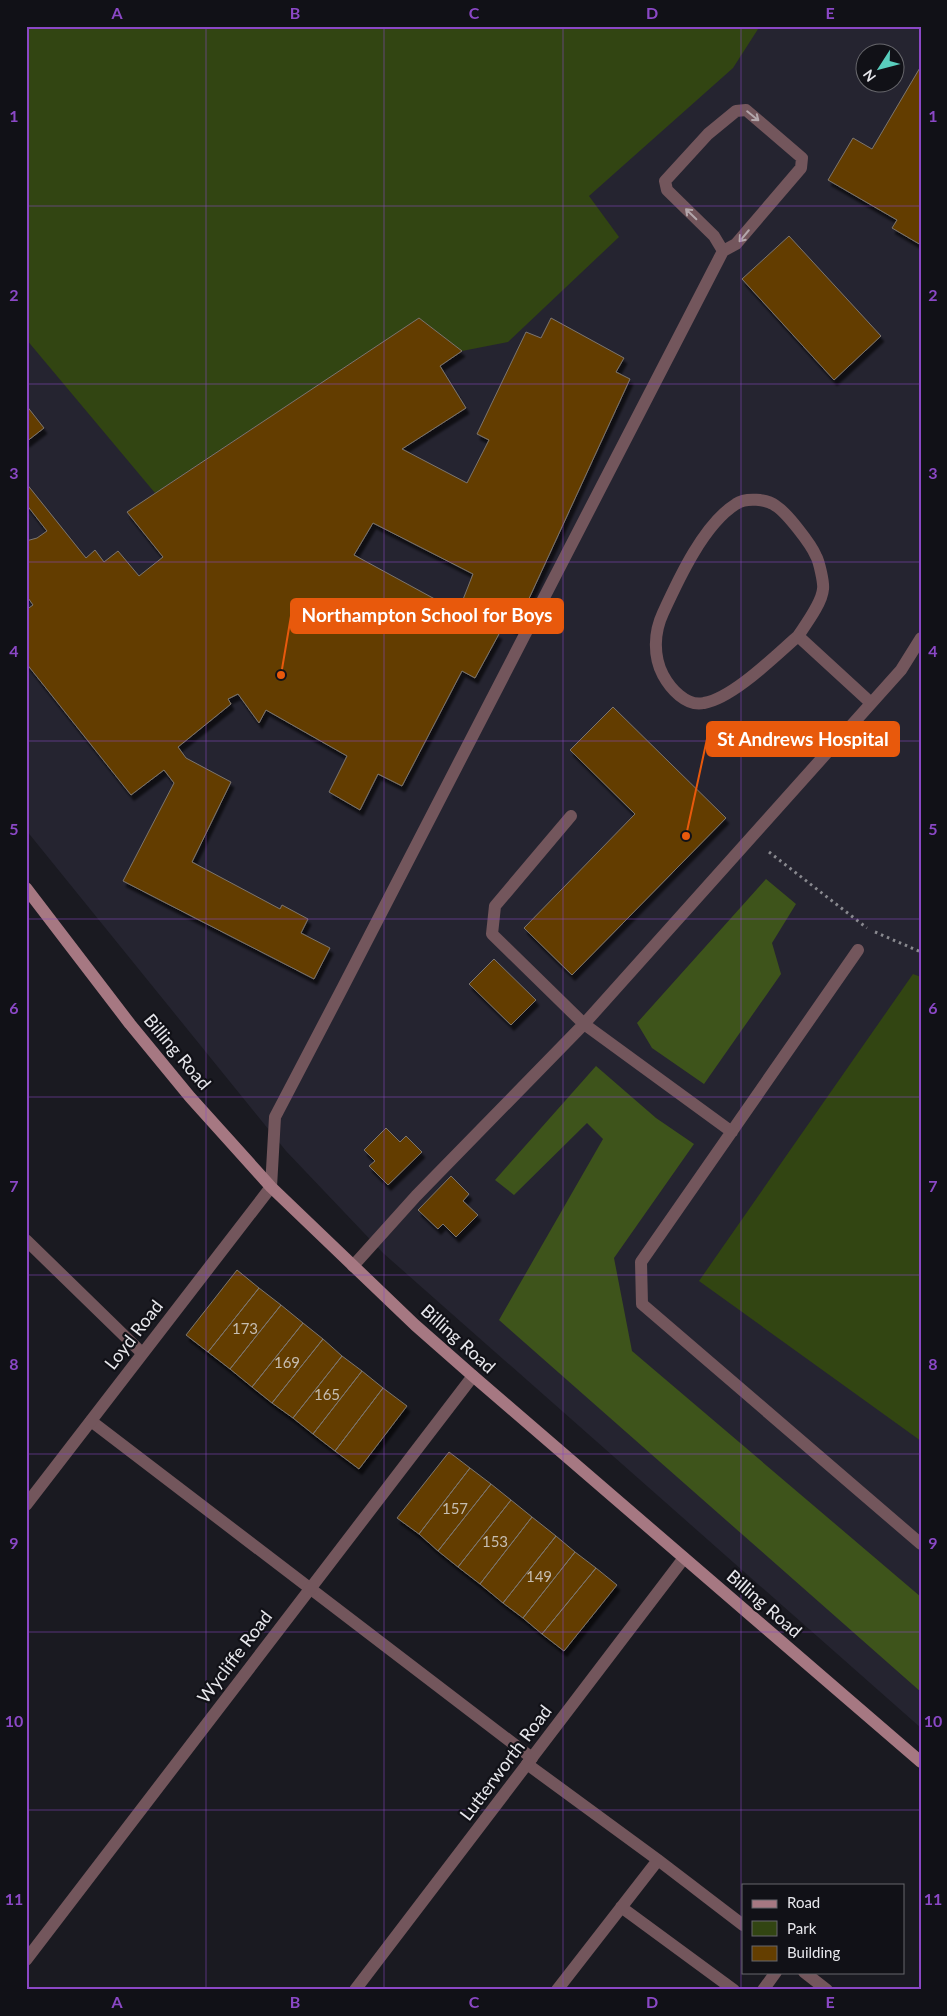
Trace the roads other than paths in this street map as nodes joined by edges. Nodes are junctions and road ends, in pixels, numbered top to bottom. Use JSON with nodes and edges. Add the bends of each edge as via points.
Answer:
{"nodes":[{"id":1,"x":723,"y":251,"type":"junction"},
{"id":2,"x":798,"y":636,"type":"junction"},
{"id":3,"x":921,"y":638,"type":"edge"},
{"id":4,"x":872,"y":703,"type":"junction"},
{"id":5,"x":571,"y":816,"type":"dead end"},
{"id":6,"x":26,"y":888,"type":"edge"},
{"id":7,"x":858,"y":950,"type":"dead end"},
{"id":8,"x":584,"y":1024,"type":"junction"},
{"id":9,"x":732,"y":1132,"type":"junction"},
{"id":10,"x":271,"y":1187,"type":"junction"},
{"id":11,"x":26,"y":1240,"type":"edge"},
{"id":12,"x":352,"y":1266,"type":"junction"},
{"id":13,"x":142,"y":1353,"type":"junction"},
{"id":14,"x":473,"y":1376,"type":"junction"},
{"id":15,"x":91,"y":1421,"type":"junction"},
{"id":16,"x":26,"y":1506,"type":"edge"},
{"id":17,"x":921,"y":1544,"type":"edge"},
{"id":18,"x":684,"y":1558,"type":"junction"},
{"id":19,"x":309,"y":1589,"type":"junction"},
{"id":20,"x":530,"y":1761,"type":"junction"},
{"id":21,"x":921,"y":1762,"type":"edge"},
{"id":22,"x":658,"y":1860,"type":"junction"},
{"id":23,"x":621,"y":1907,"type":"junction"},
{"id":24,"x":742,"y":1924,"type":"edge"},
{"id":25,"x":26,"y":1960,"type":"edge"},
{"id":26,"x":775,"y":1974,"type":"edge"},
{"id":27,"x":807,"y":1974,"type":"edge"},
{"id":28,"x":355,"y":1990,"type":"edge"},
{"id":29,"x":557,"y":1990,"type":"edge"},
{"id":30,"x":734,"y":1990,"type":"edge"},
{"id":31,"x":763,"y":1990,"type":"edge"},
{"id":32,"x":827,"y":1990,"type":"edge"}],
"edges":[{"from":1,"to":1,"type":"street","one_way":true,"via":[[714,236],[667,190],[665,181],[708,134],[736,111],[746,110],[802,158],[801,168],[736,244]]},
{"from":1,"to":10,"type":"street","via":[[274,1117]]},
{"from":2,"to":2,"type":"street","via":[[730,693],[702,704],[687,700],[670,688],[661,672],[655,647],[662,615],[689,560],[709,529],[737,503],[756,500],[776,505],[817,556],[823,589]]},
{"from":2,"to":4,"type":"street"},
{"from":3,"to":4,"type":"street","via":[[901,670]]},
{"from":4,"to":8,"type":"street"},
{"from":5,"to":8,"type":"street","via":[[495,906],[492,934]]},
{"from":6,"to":10,"type":"street","name":"Billing Road","via":[[130,1024]]},
{"from":7,"to":9,"type":"street"},
{"from":8,"to":9,"type":"street"},
{"from":8,"to":12,"type":"street"},
{"from":9,"to":17,"type":"street","via":[[641,1262],[642,1304]]},
{"from":10,"to":12,"type":"street","name":"Billing Road"},
{"from":10,"to":13,"type":"street","name":"Loyd Road"},
{"from":11,"to":13,"type":"street"},
{"from":12,"to":14,"type":"street","name":"Billing Road"},
{"from":13,"to":15,"type":"street","name":"Loyd Road"},
{"from":14,"to":18,"type":"street","name":"Billing Road"},
{"from":14,"to":19,"type":"street","name":"Wycliffe Road"},
{"from":15,"to":16,"type":"street","name":"Loyd Road"},
{"from":15,"to":19,"type":"street"},
{"from":18,"to":20,"type":"street","name":"Lutterworth Road"},
{"from":18,"to":21,"type":"street","name":"Billing Road"},
{"from":19,"to":20,"type":"street"},
{"from":19,"to":25,"type":"street","name":"Wycliffe Road"},
{"from":20,"to":22,"type":"street"},
{"from":20,"to":28,"type":"street","name":"Lutterworth Road"},
{"from":22,"to":23,"type":"street"},
{"from":22,"to":24,"type":"street"},
{"from":23,"to":29,"type":"street"},
{"from":23,"to":30,"type":"street"},
{"from":26,"to":31,"type":"street"},
{"from":27,"to":32,"type":"street"}]}
